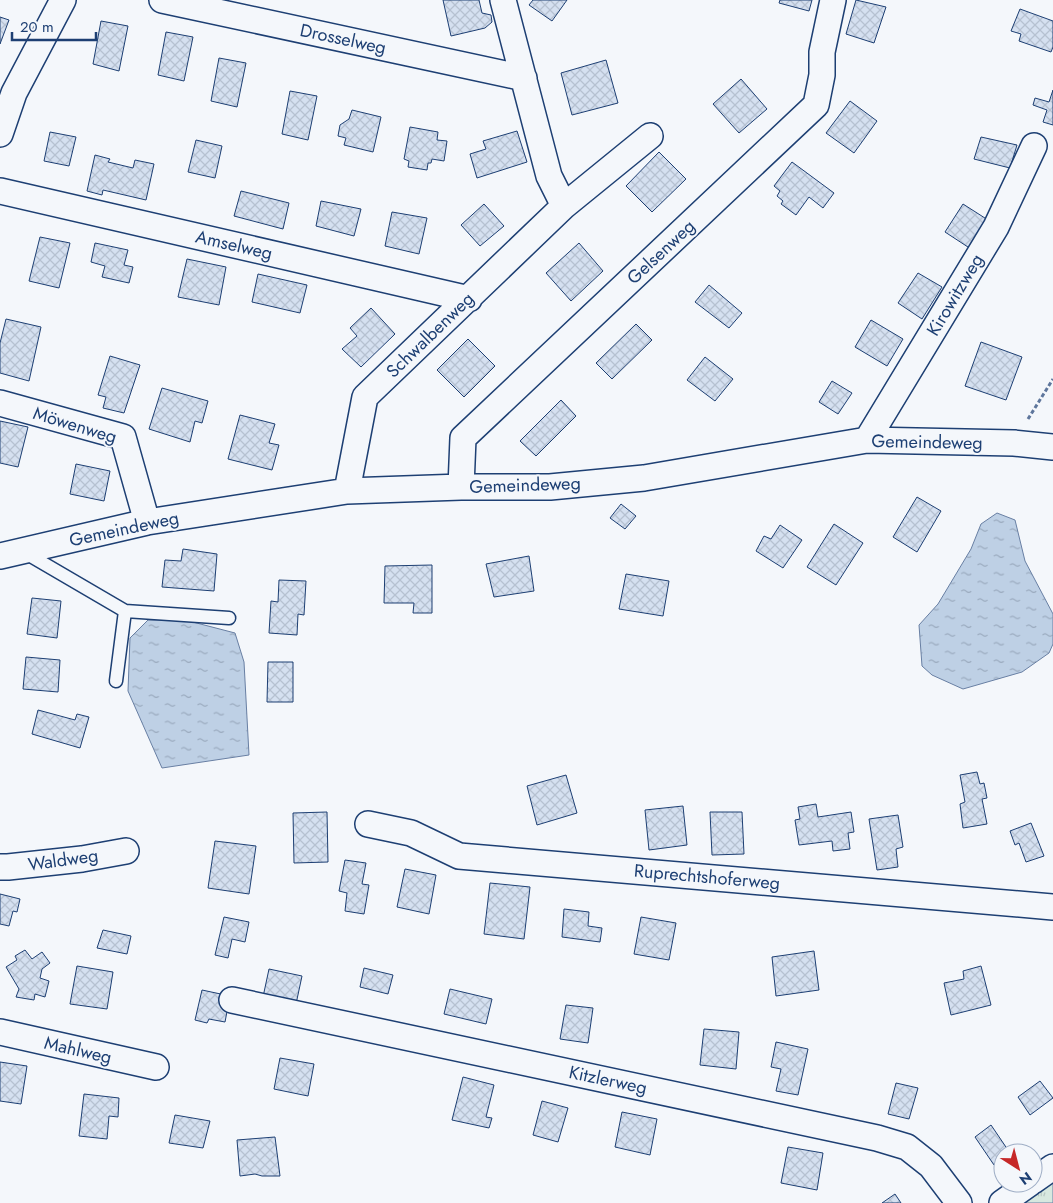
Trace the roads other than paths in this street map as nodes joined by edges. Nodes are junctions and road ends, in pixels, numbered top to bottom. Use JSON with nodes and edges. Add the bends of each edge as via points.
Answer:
{"nodes":[{"id":1,"x":63,"y":0,"type":"edge"},
{"id":2,"x":162,"y":0,"type":"edge"},
{"id":3,"x":503,"y":0,"type":"edge"},
{"id":4,"x":833,"y":0,"type":"edge"},
{"id":5,"x":524,"y":78,"type":"junction"},
{"id":6,"x":0,"y":134,"type":"edge"},
{"id":7,"x":650,"y":136,"type":"dead end"},
{"id":8,"x":1034,"y":146,"type":"dead end"},
{"id":9,"x":0,"y":191,"type":"edge"},
{"id":10,"x":564,"y":206,"type":"junction"},
{"id":11,"x":469,"y":299,"type":"junction"},
{"id":12,"x":0,"y":403,"type":"edge"},
{"id":13,"x":867,"y":440,"type":"junction"},
{"id":14,"x":1053,"y":447,"type":"edge"},
{"id":15,"x":461,"y":487,"type":"junction"},
{"id":16,"x":347,"y":491,"type":"junction"},
{"id":17,"x":148,"y":522,"type":"junction"},
{"id":18,"x":11,"y":553,"type":"edge"},
{"id":19,"x":125,"y":610,"type":"junction"},
{"id":20,"x":229,"y":618,"type":"dead end"},
{"id":21,"x":116,"y":681,"type":"dead end"},
{"id":22,"x":368,"y":824,"type":"dead end"},
{"id":23,"x":126,"y":851,"type":"dead end"},
{"id":24,"x":0,"y":867,"type":"edge"},
{"id":25,"x":1053,"y":907,"type":"edge"},
{"id":26,"x":232,"y":1000,"type":"dead end"},
{"id":27,"x":0,"y":1032,"type":"edge"},
{"id":28,"x":156,"y":1068,"type":"dead end"},
{"id":29,"x":1016,"y":1193,"type":"edge"},
{"id":30,"x":959,"y":1203,"type":"edge"},
{"id":31,"x":1002,"y":1203,"type":"edge"}],
"edges":[{"from":1,"to":6,"type":"street","via":[[14,93]]},
{"from":2,"to":5,"type":"street","name":"Drosselweg"},
{"from":3,"to":5,"type":"street"},
{"from":4,"to":15,"type":"street","name":"Gelsenweg","via":[[822,52],[822,75],[816,106],[463,438]]},
{"from":5,"to":10,"type":"street","via":[[549,176]]},
{"from":7,"to":10,"type":"street","name":"Schwalbenweg"},
{"from":8,"to":13,"type":"street","name":"Kirowitzweg","via":[[996,227]]},
{"from":9,"to":11,"type":"street","name":"Amselweg"},
{"from":10,"to":11,"type":"street","name":"Schwalbenweg"},
{"from":11,"to":16,"type":"street","name":"Schwalbenweg","via":[[365,397]]},
{"from":12,"to":17,"type":"street","name":"Möwenweg","via":[[123,436]]},
{"from":13,"to":14,"type":"street","name":"Gemeindeweg","via":[[1014,443]]},
{"from":13,"to":15,"type":"street","name":"Gemeindeweg","via":[[644,478],[550,487]]},
{"from":15,"to":16,"type":"street","name":"Gemeindeweg"},
{"from":16,"to":17,"type":"street","name":"Gemeindeweg"},
{"from":17,"to":18,"type":"street","name":"Gemeindeweg"},
{"from":18,"to":19,"type":"lane"},
{"from":19,"to":20,"type":"lane"},
{"from":19,"to":21,"type":"lane"},
{"from":22,"to":25,"type":"street","name":"Ruprechtshoferweg","via":[[412,833],[458,856]]},
{"from":23,"to":24,"type":"street","name":"Waldweg"},
{"from":26,"to":30,"type":"street","name":"Kitzlerweg","via":[[907,1146],[931,1166]]},
{"from":27,"to":28,"type":"street","name":"Mahlweg"},
{"from":29,"to":31,"type":"street"}]}
